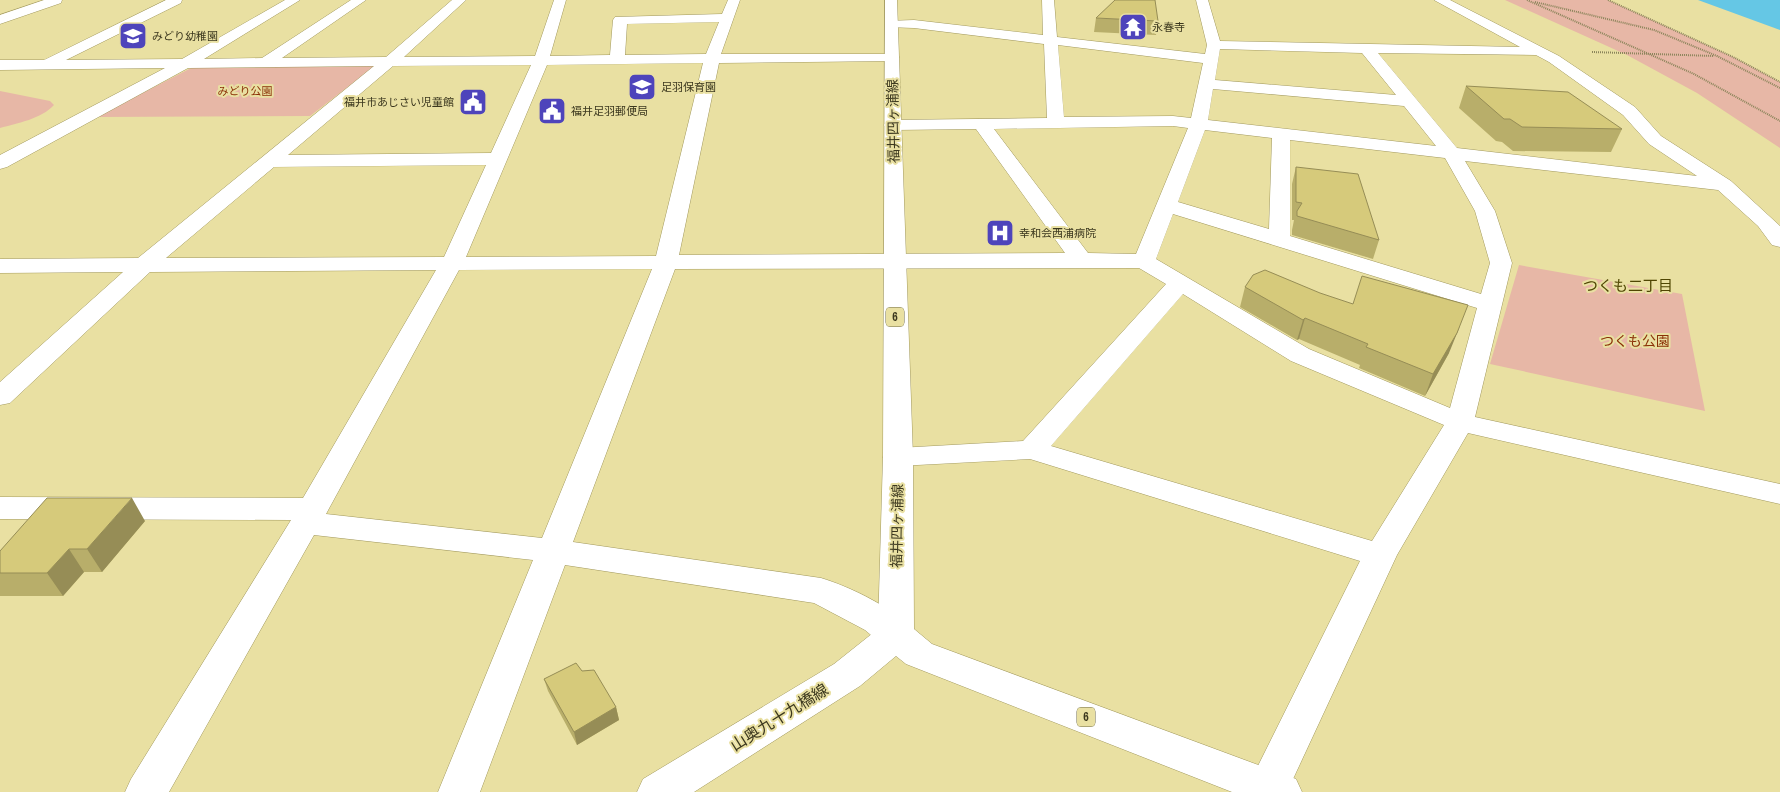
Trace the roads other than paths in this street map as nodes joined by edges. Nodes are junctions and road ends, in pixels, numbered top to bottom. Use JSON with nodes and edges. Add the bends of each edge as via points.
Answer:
{"nodes":[{"id":1,"x":56,"y":0,"type":"edge"},
{"id":2,"x":176,"y":0,"type":"edge"},
{"id":3,"x":294,"y":0,"type":"edge"},
{"id":4,"x":360,"y":0,"type":"edge"},
{"id":5,"x":460,"y":0,"type":"edge"},
{"id":6,"x":560,"y":0,"type":"edge"},
{"id":7,"x":734,"y":0,"type":"edge"},
{"id":8,"x":892,"y":0,"type":"edge"},
{"id":9,"x":1048,"y":0,"type":"edge"},
{"id":10,"x":1202,"y":0,"type":"edge"},
{"id":11,"x":1440,"y":0,"type":"edge"},
{"id":12,"x":727,"y":18,"type":"junction"},
{"id":13,"x":0,"y":20,"type":"edge"},
{"id":14,"x":892,"y":24,"type":"junction"},
{"id":15,"x":1050,"y":40,"type":"junction"},
{"id":16,"x":1366,"y":48,"type":"junction"},
{"id":17,"x":1212,"y":52,"type":"junction"},
{"id":18,"x":1540,"y":52,"type":"junction"},
{"id":19,"x":892,"y":58,"type":"junction"},
{"id":20,"x":712,"y":59,"type":"junction"},
{"id":21,"x":541,"y":60,"type":"junction"},
{"id":22,"x":617,"y":60,"type":"junction"},
{"id":23,"x":390,"y":61,"type":"junction"},
{"id":24,"x":266,"y":62,"type":"junction"},
{"id":25,"x":186,"y":63,"type":"junction"},
{"id":26,"x":0,"y":65,"type":"edge"},
{"id":27,"x":45,"y":65,"type":"junction"},
{"id":28,"x":1206,"y":84,"type":"junction"},
{"id":29,"x":1408,"y":101,"type":"junction"},
{"id":30,"x":1056,"y":123,"type":"junction"},
{"id":31,"x":981,"y":124,"type":"junction"},
{"id":32,"x":893,"y":125,"type":"junction"},
{"id":33,"x":1198,"y":126,"type":"junction"},
{"id":34,"x":1280,"y":135,"type":"junction"},
{"id":35,"x":1452,"y":154,"type":"junction"},
{"id":36,"x":498,"y":159,"type":"junction"},
{"id":37,"x":268,"y":161,"type":"junction"},
{"id":38,"x":0,"y":163,"type":"edge"},
{"id":39,"x":1724,"y":185,"type":"junction"},
{"id":40,"x":1167,"y":205,"type":"junction"},
{"id":41,"x":1279,"y":240,"type":"junction"},
{"id":42,"x":1780,"y":240,"type":"edge"},
{"id":43,"x":1081,"y":260,"type":"junction"},
{"id":44,"x":666,"y":262,"type":"junction"},
{"id":45,"x":894,"y":262,"type":"junction"},
{"id":46,"x":1144,"y":262,"type":"junction"},
{"id":47,"x":452,"y":263,"type":"junction"},
{"id":48,"x":144,"y":264,"type":"junction"},
{"id":49,"x":0,"y":266,"type":"edge"},
{"id":50,"x":1180,"y":283,"type":"junction"},
{"id":51,"x":1490,"y":304,"type":"junction"},
{"id":52,"x":0,"y":397,"type":"edge"},
{"id":53,"x":1460,"y":422,"type":"junction"},
{"id":54,"x":1031,"y":450,"type":"junction"},
{"id":55,"x":898,"y":457,"type":"junction"},
{"id":56,"x":1780,"y":494,"type":"edge"},
{"id":57,"x":0,"y":508,"type":"edge"},
{"id":58,"x":53,"y":508,"type":"junction"},
{"id":59,"x":308,"y":516,"type":"junction"},
{"id":60,"x":29,"y":534,"type":"edge"},
{"id":61,"x":553,"y":551,"type":"junction"},
{"id":62,"x":1380,"y":555,"type":"junction"},
{"id":63,"x":896,"y":635,"type":"junction"},
{"id":64,"x":1272,"y":790,"type":"edge"},
{"id":65,"x":146,"y":792,"type":"edge"},
{"id":66,"x":459,"y":792,"type":"edge"},
{"id":67,"x":658,"y":792,"type":"edge"}],
"edges":[{"from":1,"to":13,"type":"street"},
{"from":2,"to":27,"type":"street"},
{"from":3,"to":25,"type":"street"},
{"from":4,"to":24,"type":"street"},
{"from":5,"to":23,"type":"street"},
{"from":6,"to":21,"type":"street"},
{"from":7,"to":12,"type":"street"},
{"from":8,"to":14,"type":"street","name":"福井四ヶ浦線","number":"6"},
{"from":9,"to":15,"type":"street"},
{"from":10,"to":17,"type":"street"},
{"from":11,"to":18,"type":"street"},
{"from":12,"to":20,"type":"street"},
{"from":12,"to":22,"type":"street","via":[[620,20]]},
{"from":14,"to":15,"type":"street"},
{"from":14,"to":19,"type":"street","name":"福井四ヶ浦線","number":"6"},
{"from":15,"to":17,"type":"street"},
{"from":15,"to":30,"type":"street"},
{"from":16,"to":17,"type":"street"},
{"from":16,"to":18,"type":"street"},
{"from":16,"to":29,"type":"street"},
{"from":17,"to":28,"type":"street"},
{"from":18,"to":39,"type":"street","via":[[1629,111],[1656,140]]},
{"from":19,"to":20,"type":"street"},
{"from":19,"to":32,"type":"street","name":"福井四ヶ浦線","number":"6"},
{"from":20,"to":22,"type":"street"},
{"from":20,"to":44,"type":"street"},
{"from":21,"to":22,"type":"street"},
{"from":21,"to":23,"type":"street"},
{"from":21,"to":36,"type":"street"},
{"from":23,"to":24,"type":"street"},
{"from":23,"to":37,"type":"street"},
{"from":24,"to":25,"type":"street"},
{"from":25,"to":27,"type":"street"},
{"from":25,"to":38,"type":"street"},
{"from":26,"to":27,"type":"street"},
{"from":28,"to":29,"type":"street"},
{"from":28,"to":33,"type":"street"},
{"from":29,"to":35,"type":"street"},
{"from":30,"to":31,"type":"street"},
{"from":30,"to":33,"type":"street","via":[[1173,121]]},
{"from":31,"to":32,"type":"street"},
{"from":31,"to":43,"type":"street"},
{"from":32,"to":45,"type":"street","name":"福井四ヶ浦線","number":"6"},
{"from":33,"to":34,"type":"street"},
{"from":33,"to":40,"type":"street"},
{"from":34,"to":35,"type":"street"},
{"from":34,"to":41,"type":"street"},
{"from":35,"to":39,"type":"street"},
{"from":35,"to":51,"type":"street","via":[[1485,211],[1501,263]]},
{"from":36,"to":37,"type":"street"},
{"from":36,"to":47,"type":"street"},
{"from":37,"to":48,"type":"street"},
{"from":39,"to":42,"type":"street"},
{"from":40,"to":41,"type":"street"},
{"from":40,"to":46,"type":"street"},
{"from":41,"to":51,"type":"street"},
{"from":43,"to":45,"type":"street"},
{"from":43,"to":46,"type":"street"},
{"from":44,"to":45,"type":"street"},
{"from":44,"to":47,"type":"street"},
{"from":44,"to":61,"type":"street"},
{"from":45,"to":55,"type":"street","name":"福井四ヶ浦線","number":"6"},
{"from":46,"to":50,"type":"street"},
{"from":47,"to":48,"type":"street"},
{"from":47,"to":59,"type":"street"},
{"from":48,"to":49,"type":"street"},
{"from":48,"to":52,"type":"street"},
{"from":50,"to":53,"type":"street","via":[[1300,355]]},
{"from":50,"to":54,"type":"street"},
{"from":51,"to":53,"type":"street"},
{"from":53,"to":56,"type":"street"},
{"from":53,"to":62,"type":"street"},
{"from":54,"to":55,"type":"street"},
{"from":54,"to":62,"type":"street"},
{"from":55,"to":63,"type":"street","name":"福井四ヶ浦線","number":"6"},
{"from":57,"to":58,"type":"street"},
{"from":58,"to":59,"type":"street"},
{"from":58,"to":60,"type":"street"},
{"from":59,"to":61,"type":"street"},
{"from":59,"to":65,"type":"street"},
{"from":61,"to":63,"type":"street","via":[[821,591],[878,620]]},
{"from":61,"to":66,"type":"street"},
{"from":62,"to":64,"type":"street"},
{"from":63,"to":64,"type":"street","number":"6","via":[[919,654]]},
{"from":63,"to":67,"type":"street","name":"山奥九十九橋線","via":[[847,675]]}]}
